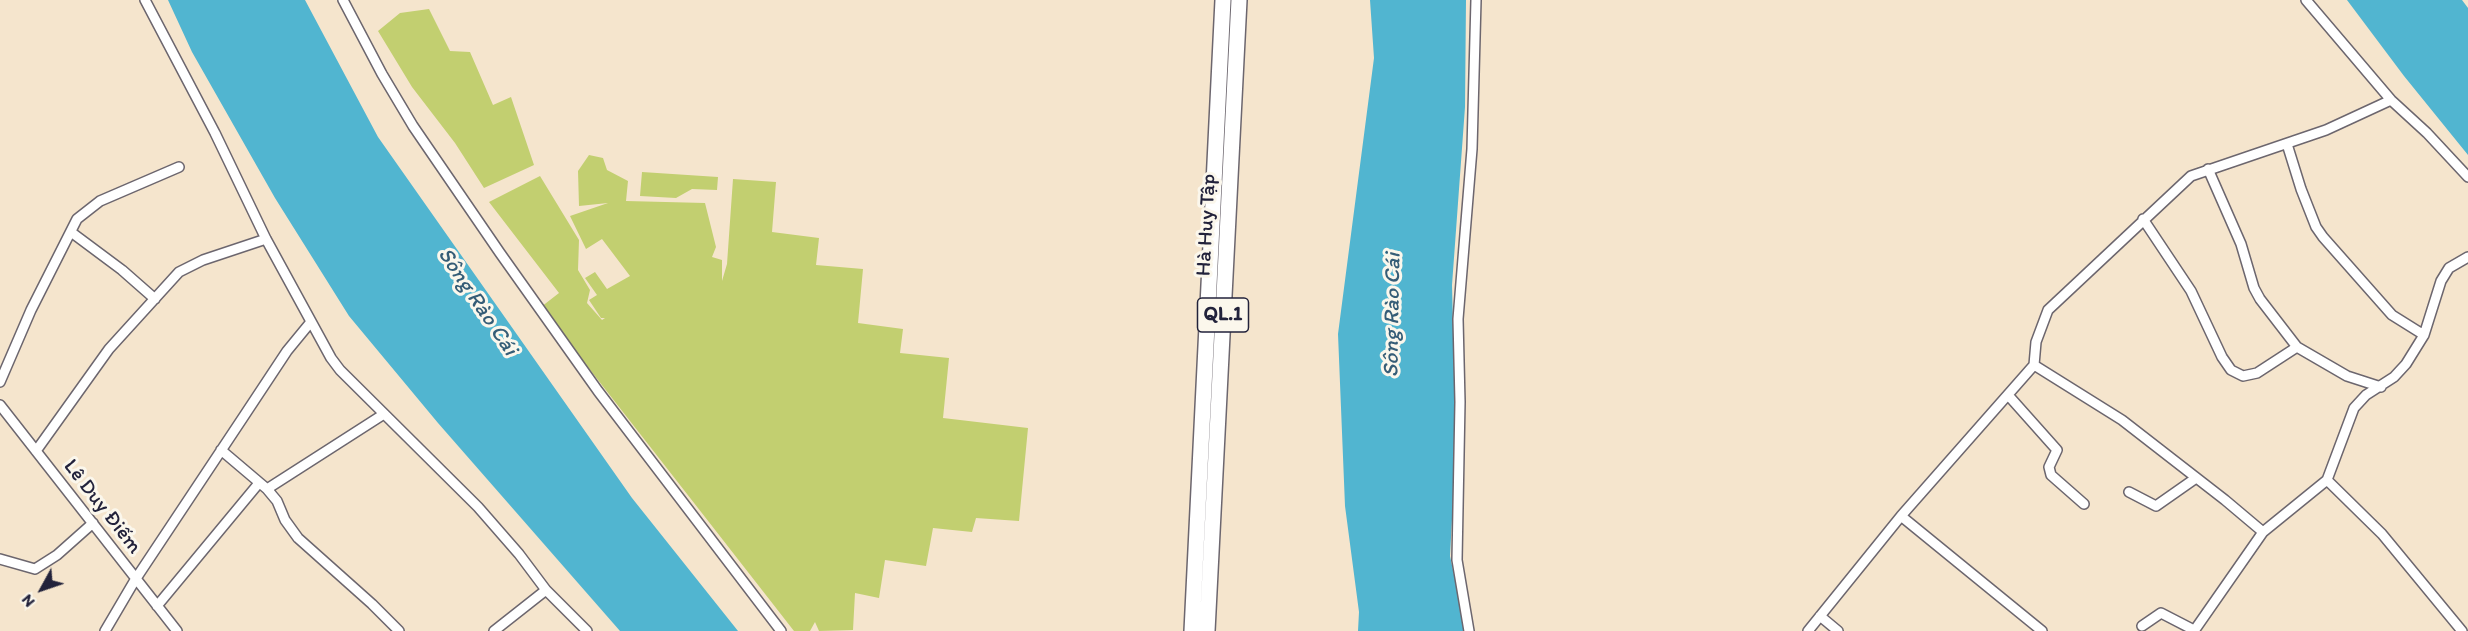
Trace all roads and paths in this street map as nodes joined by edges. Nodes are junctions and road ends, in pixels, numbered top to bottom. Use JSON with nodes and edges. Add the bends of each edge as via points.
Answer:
{"nodes":[{"id":1,"x":145,"y":0,"type":"edge"},
{"id":2,"x":343,"y":0,"type":"edge"},
{"id":3,"x":1223,"y":0,"type":"edge"},
{"id":4,"x":1239,"y":0,"type":"edge"},
{"id":5,"x":1476,"y":0,"type":"edge"},
{"id":6,"x":2306,"y":0,"type":"edge"},
{"id":7,"x":2391,"y":100,"type":"junction"},
{"id":8,"x":2287,"y":144,"type":"junction"},
{"id":9,"x":179,"y":166,"type":"dead end"},
{"id":10,"x":2208,"y":170,"type":"junction"},
{"id":11,"x":2468,"y":177,"type":"edge"},
{"id":12,"x":2143,"y":219,"type":"junction"},
{"id":13,"x":71,"y":232,"type":"junction"},
{"id":14,"x":266,"y":239,"type":"junction"},
{"id":15,"x":2468,"y":256,"type":"edge"},
{"id":16,"x":155,"y":299,"type":"junction"},
{"id":17,"x":310,"y":322,"type":"junction"},
{"id":18,"x":2424,"y":335,"type":"junction"},
{"id":19,"x":2297,"y":347,"type":"junction"},
{"id":20,"x":2034,"y":365,"type":"junction"},
{"id":21,"x":0,"y":382,"type":"edge"},
{"id":22,"x":2381,"y":387,"type":"junction"},
{"id":23,"x":2008,"y":395,"type":"junction"},
{"id":24,"x":0,"y":405,"type":"edge"},
{"id":25,"x":384,"y":414,"type":"junction"},
{"id":26,"x":221,"y":450,"type":"junction"},
{"id":27,"x":36,"y":451,"type":"junction"},
{"id":28,"x":2196,"y":478,"type":"junction"},
{"id":29,"x":2327,"y":480,"type":"junction"},
{"id":30,"x":259,"y":483,"type":"junction"},
{"id":31,"x":267,"y":489,"type":"junction"},
{"id":32,"x":2129,"y":492,"type":"dead end"},
{"id":33,"x":2084,"y":504,"type":"dead end"},
{"id":34,"x":1901,"y":516,"type":"junction"},
{"id":35,"x":93,"y":524,"type":"junction"},
{"id":36,"x":2263,"y":532,"type":"junction"},
{"id":37,"x":0,"y":559,"type":"edge"},
{"id":38,"x":135,"y":580,"type":"junction"},
{"id":39,"x":546,"y":590,"type":"junction"},
{"id":40,"x":158,"y":606,"type":"junction"},
{"id":41,"x":1820,"y":616,"type":"junction"},
{"id":42,"x":2142,"y":626,"type":"dead end"},
{"id":43,"x":105,"y":631,"type":"edge"},
{"id":44,"x":177,"y":631,"type":"edge"},
{"id":45,"x":399,"y":631,"type":"edge"},
{"id":46,"x":494,"y":631,"type":"edge"},
{"id":47,"x":587,"y":631,"type":"edge"},
{"id":48,"x":781,"y":631,"type":"edge"},
{"id":49,"x":1192,"y":631,"type":"edge"},
{"id":50,"x":1207,"y":631,"type":"edge"},
{"id":51,"x":1469,"y":631,"type":"edge"},
{"id":52,"x":1808,"y":631,"type":"edge"},
{"id":53,"x":1838,"y":631,"type":"edge"},
{"id":54,"x":2042,"y":631,"type":"edge"},
{"id":55,"x":2194,"y":631,"type":"edge"},
{"id":56,"x":2459,"y":631,"type":"edge"}],
"edges":[{"from":1,"to":14,"type":"street"},
{"from":2,"to":48,"type":"street","via":[[414,126],[500,253],[598,391]]},
{"from":3,"to":49,"type":"main road","name":"Hà Huy Tập","number":"QL.1"},
{"from":4,"to":50,"type":"main road","name":"Hà Huy Tập","number":"QL.1"},
{"from":5,"to":51,"type":"street","via":[[1472,149],[1458,319],[1457,561]]},
{"from":6,"to":7,"type":"street"},
{"from":7,"to":8,"type":"street"},
{"from":7,"to":11,"type":"street"},
{"from":8,"to":10,"type":"street"},
{"from":8,"to":18,"type":"street","via":[[2323,237],[2392,315]]},
{"from":9,"to":13,"type":"street","via":[[92,205],[77,219]]},
{"from":10,"to":12,"type":"street","via":[[2191,176]]},
{"from":10,"to":19,"type":"street","via":[[2241,244],[2254,288]]},
{"from":12,"to":19,"type":"street","via":[[2190,291],[2231,369],[2243,376],[2257,373]]},
{"from":12,"to":20,"type":"street","via":[[2048,310],[2036,342]]},
{"from":13,"to":16,"type":"street"},
{"from":13,"to":21,"type":"street","via":[[31,309]]},
{"from":14,"to":16,"type":"street","via":[[187,267]]},
{"from":14,"to":17,"type":"street"},
{"from":15,"to":18,"type":"street","via":[[2449,268],[2441,280]]},
{"from":16,"to":27,"type":"street","via":[[109,349]]},
{"from":17,"to":25,"type":"street","via":[[340,370]]},
{"from":17,"to":26,"type":"street"},
{"from":18,"to":22,"type":"street","via":[[2406,364]]},
{"from":19,"to":22,"type":"street","via":[[2347,376]]},
{"from":20,"to":23,"type":"street"},
{"from":20,"to":28,"type":"street","via":[[2122,420]]},
{"from":22,"to":29,"type":"street","via":[[2354,408]]},
{"from":23,"to":33,"type":"street","via":[[2057,450],[2049,467],[2051,475]]},
{"from":23,"to":34,"type":"street"},
{"from":24,"to":27,"type":"street","name":"Lê Duy Điếm"},
{"from":25,"to":31,"type":"street"},
{"from":25,"to":39,"type":"street","via":[[478,507]]},
{"from":26,"to":30,"type":"street"},
{"from":26,"to":38,"type":"street"},
{"from":27,"to":35,"type":"street","name":"Lê Duy Điếm"},
{"from":28,"to":32,"type":"street","via":[[2156,506]]},
{"from":28,"to":36,"type":"street"},
{"from":29,"to":36,"type":"street"},
{"from":29,"to":56,"type":"street","via":[[2382,534]]},
{"from":30,"to":31,"type":"street"},
{"from":30,"to":40,"type":"street"},
{"from":31,"to":45,"type":"street","via":[[298,538]]},
{"from":34,"to":41,"type":"street"},
{"from":34,"to":54,"type":"street"},
{"from":35,"to":37,"type":"street","via":[[35,569]]},
{"from":35,"to":38,"type":"street","name":"Lê Duy Điếm"},
{"from":36,"to":55,"type":"street"},
{"from":38,"to":40,"type":"street","name":"Lê Duy Điếm"},
{"from":38,"to":43,"type":"street"},
{"from":39,"to":46,"type":"street"},
{"from":39,"to":47,"type":"street"},
{"from":40,"to":44,"type":"street","name":"Lê Duy Điếm"},
{"from":41,"to":52,"type":"street"},
{"from":41,"to":53,"type":"street"},
{"from":42,"to":55,"type":"street","via":[[2162,613]]}]}
